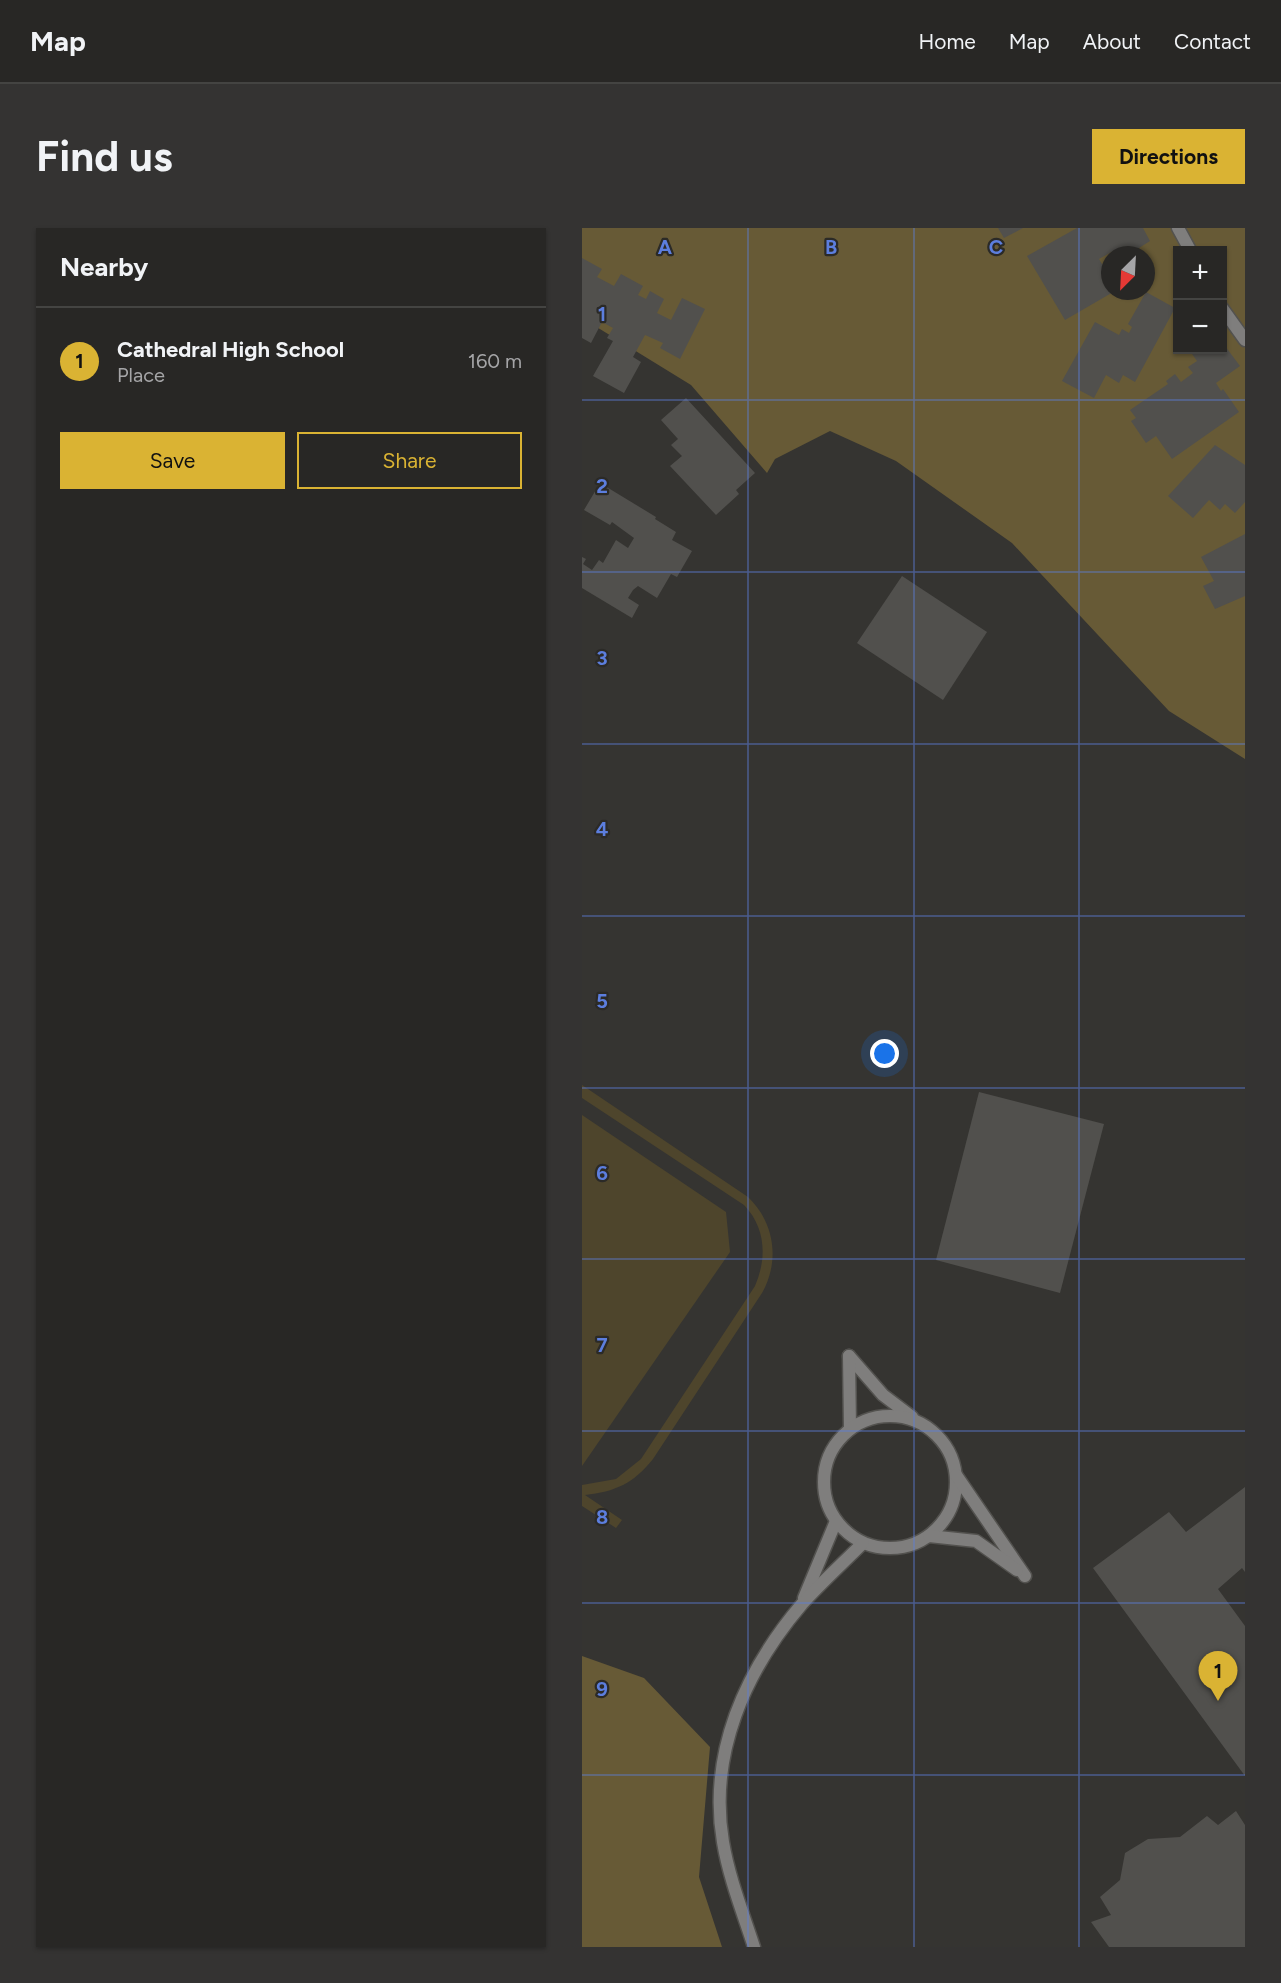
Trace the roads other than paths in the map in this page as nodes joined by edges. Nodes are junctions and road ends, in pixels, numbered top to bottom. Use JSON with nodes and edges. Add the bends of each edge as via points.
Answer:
{"nodes":[{"id":1,"x":1178,"y":228,"type":"edge"},
{"id":2,"x":1188,"y":246,"type":"edge"},
{"id":3,"x":1227,"y":315,"type":"edge"},
{"id":4,"x":1245,"y":340,"type":"edge"},
{"id":5,"x":917,"y":1421,"type":"junction"},
{"id":6,"x":850,"y":1428,"type":"junction"},
{"id":7,"x":956,"y":1475,"type":"junction"},
{"id":8,"x":836,"y":1521,"type":"junction"},
{"id":9,"x":929,"y":1536,"type":"junction"},
{"id":10,"x":863,"y":1543,"type":"junction"},
{"id":11,"x":802,"y":1605,"type":"junction"},
{"id":12,"x":754,"y":1947,"type":"edge"}],
"edges":[{"from":1,"to":2,"type":"street"},
{"from":3,"to":4,"type":"street"},
{"from":5,"to":6,"type":"street","via":[[883,1415]]},
{"from":5,"to":6,"type":"street","via":[[883,1395],[849,1356]]},
{"from":5,"to":7,"type":"street","via":[[944,1442]]},
{"from":6,"to":8,"type":"street","via":[[826,1461],[826,1502]]},
{"from":7,"to":9,"type":"street","via":[[954,1498],[945,1519]]},
{"from":7,"to":9,"type":"street","via":[[1025,1576],[976,1541]]},
{"from":8,"to":10,"type":"street"},
{"from":8,"to":11,"type":"street"},
{"from":9,"to":10,"type":"street","via":[[897,1548]]},
{"from":10,"to":11,"type":"street"},
{"from":11,"to":12,"type":"street","via":[[748,1687],[733,1719],[721,1761],[718,1792],[723,1843]]}]}
